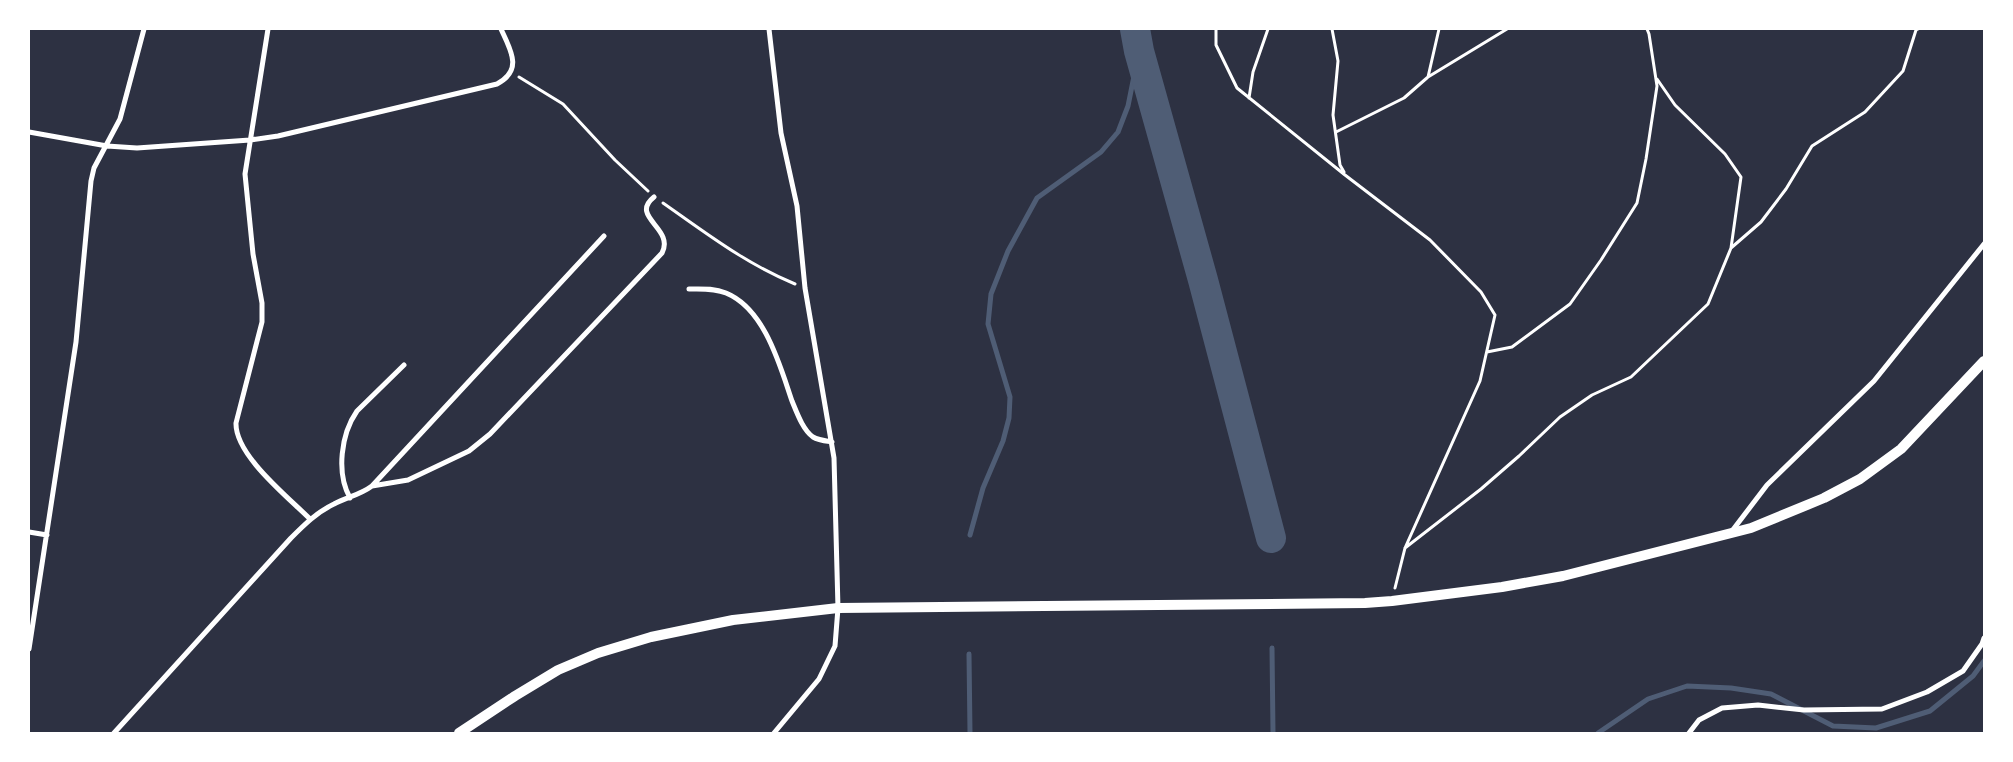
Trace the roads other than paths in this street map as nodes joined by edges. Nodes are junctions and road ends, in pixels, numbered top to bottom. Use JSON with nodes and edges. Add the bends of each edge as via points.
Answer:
{"nodes":[{"id":1,"x":144,"y":29,"type":"edge"},
{"id":2,"x":268,"y":29,"type":"edge"},
{"id":3,"x":501,"y":29,"type":"edge"},
{"id":4,"x":769,"y":29,"type":"edge"},
{"id":5,"x":29,"y":132,"type":"edge"},
{"id":6,"x":250,"y":140,"type":"junction"},
{"id":7,"x":107,"y":146,"type":"junction"},
{"id":8,"x":654,"y":197,"type":"dead end"},
{"id":9,"x":604,"y":236,"type":"dead end"},
{"id":10,"x":1984,"y":244,"type":"edge"},
{"id":11,"x":689,"y":289,"type":"dead end"},
{"id":12,"x":1984,"y":361,"type":"edge"},
{"id":13,"x":404,"y":365,"type":"dead end"},
{"id":14,"x":832,"y":442,"type":"junction"},
{"id":15,"x":372,"y":486,"type":"junction"},
{"id":16,"x":350,"y":498,"type":"junction"},
{"id":17,"x":310,"y":519,"type":"junction"},
{"id":18,"x":29,"y":532,"type":"edge"},
{"id":19,"x":1732,"y":532,"type":"junction"},
{"id":20,"x":47,"y":535,"type":"junction"},
{"id":21,"x":838,"y":608,"type":"junction"},
{"id":22,"x":1984,"y":638,"type":"edge"},
{"id":23,"x":29,"y":649,"type":"edge"},
{"id":24,"x":114,"y":733,"type":"edge"},
{"id":25,"x":459,"y":733,"type":"edge"},
{"id":26,"x":774,"y":733,"type":"edge"},
{"id":27,"x":1689,"y":733,"type":"edge"}],
"edges":[{"from":1,"to":7,"type":"street","via":[[120,120]]},
{"from":2,"to":6,"type":"street"},
{"from":3,"to":6,"type":"street","via":[[513,56],[511,72],[505,80],[278,136]]},
{"from":4,"to":14,"type":"street","via":[[781,133],[797,206],[805,288]]},
{"from":5,"to":7,"type":"street"},
{"from":6,"to":7,"type":"street","via":[[136,148]]},
{"from":6,"to":17,"type":"street","via":[[245,174],[262,322],[236,432],[247,456]]},
{"from":7,"to":20,"type":"street","via":[[94,168],[91,181],[82,294]]},
{"from":8,"to":15,"type":"street","via":[[646,207],[647,216],[662,233],[665,247],[662,253],[504,422],[469,451],[449,461],[408,480]]},
{"from":9,"to":15,"type":"street"},
{"from":10,"to":19,"type":"street","via":[[1874,381],[1767,485]]},
{"from":11,"to":14,"type":"street","via":[[713,289],[726,293],[751,311],[772,343],[796,411],[806,429],[814,438]]},
{"from":12,"to":19,"type":"main road","via":[[1901,449],[1860,479],[1815,502],[1751,528]]},
{"from":13,"to":16,"type":"street","via":[[351,419],[344,437],[342,472],[343,487]]},
{"from":14,"to":21,"type":"street"},
{"from":15,"to":16,"type":"street"},
{"from":16,"to":17,"type":"street","via":[[335,503]]},
{"from":17,"to":24,"type":"street"},
{"from":18,"to":20,"type":"street"},
{"from":19,"to":21,"type":"main road","via":[[1563,576],[1392,601]]},
{"from":20,"to":23,"type":"street"},
{"from":21,"to":25,"type":"main road","via":[[702,625],[598,654],[558,670]]},
{"from":21,"to":26,"type":"street","via":[[835,646],[819,678]]},
{"from":22,"to":27,"type":"street","via":[[1963,671],[1927,692],[1882,709],[1804,710],[1758,705],[1722,708],[1699,720]]}]}
